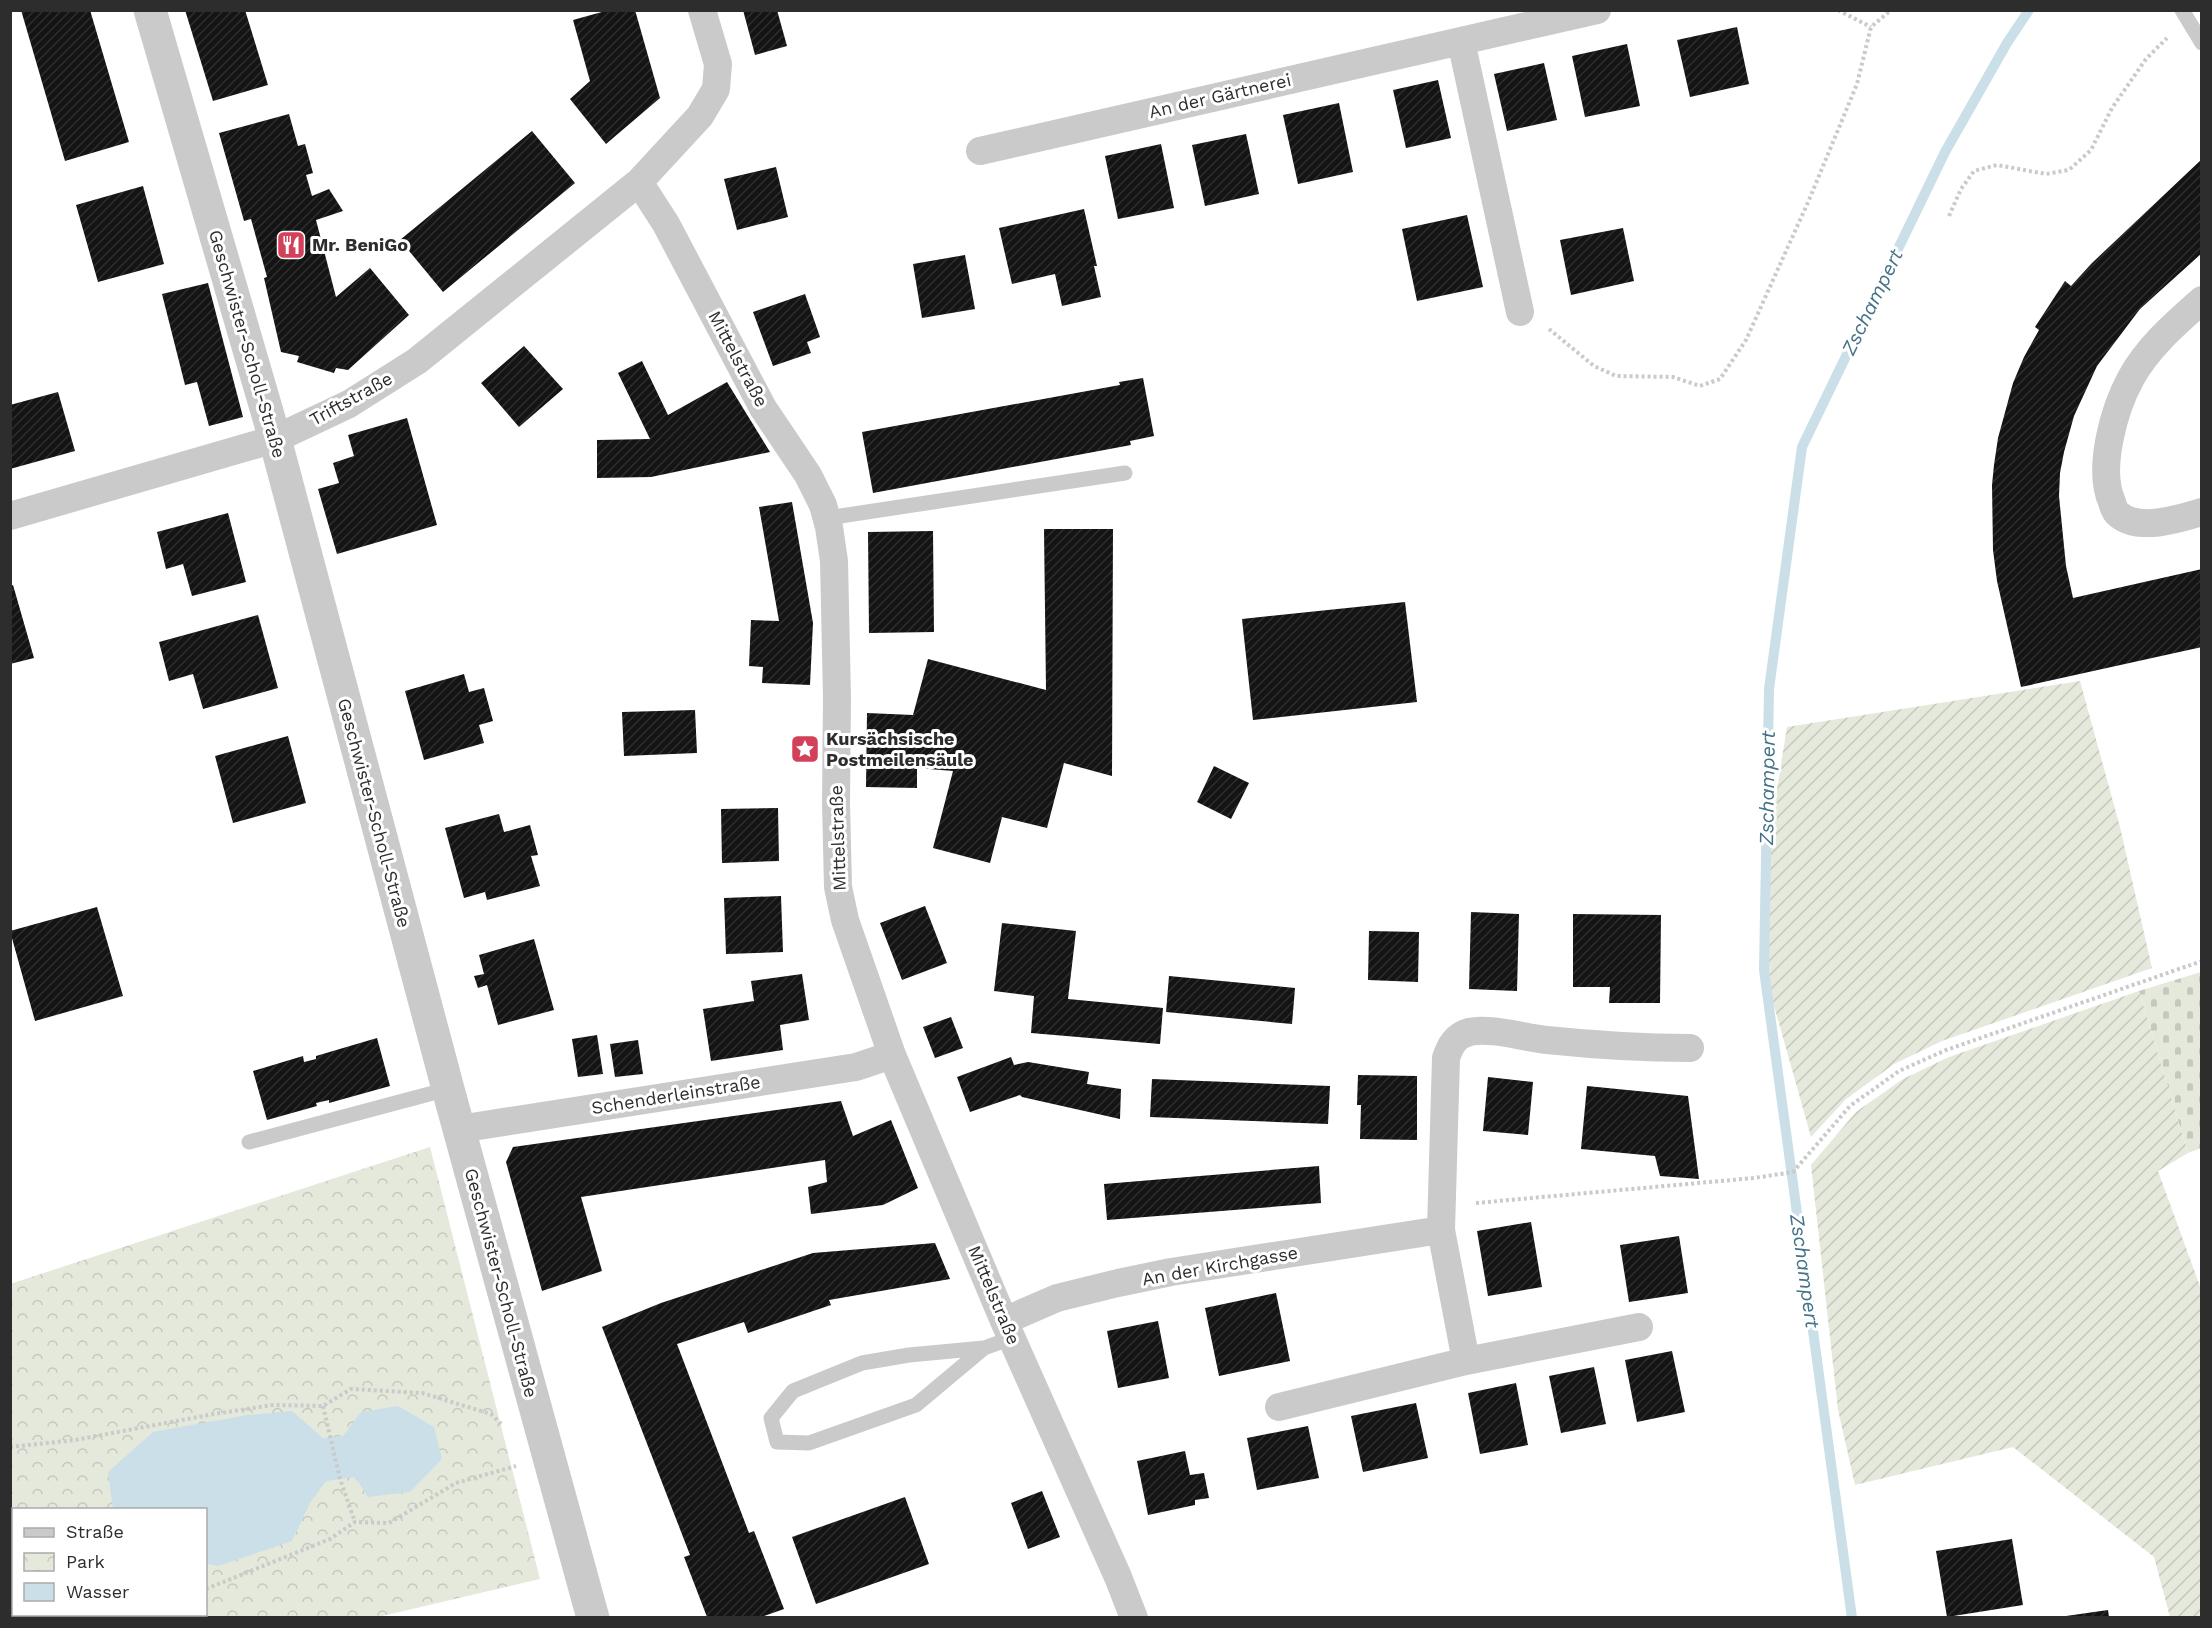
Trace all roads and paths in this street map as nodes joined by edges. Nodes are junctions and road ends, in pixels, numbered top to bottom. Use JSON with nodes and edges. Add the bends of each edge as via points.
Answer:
{"nodes":[{"id":1,"x":150,"y":10,"type":"edge"},
{"id":2,"x":702,"y":10,"type":"edge"},
{"id":3,"x":1597,"y":10,"type":"edge"},
{"id":4,"x":1838,"y":10,"type":"edge"},
{"id":5,"x":1891,"y":10,"type":"edge"},
{"id":6,"x":2184,"y":15,"type":"edge"},
{"id":7,"x":1871,"y":27,"type":"junction"},
{"id":8,"x":1461,"y":41,"type":"junction"},
{"id":9,"x":2202,"y":43,"type":"edge"},
{"id":10,"x":980,"y":151,"type":"dead end"},
{"id":11,"x":639,"y":182,"type":"junction"},
{"id":12,"x":1949,"y":216,"type":"dead end"},
{"id":13,"x":2202,"y":300,"type":"edge"},
{"id":14,"x":1520,"y":312,"type":"joint"},
{"id":15,"x":275,"y":439,"type":"junction"},
{"id":16,"x":1125,"y":473,"type":"dead end"},
{"id":17,"x":2202,"y":512,"type":"edge"},
{"id":18,"x":10,"y":516,"type":"edge"},
{"id":19,"x":826,"y":518,"type":"junction"},
{"id":20,"x":2202,"y":961,"type":"edge"},
{"id":21,"x":1690,"y":1048,"type":"dead end"},
{"id":22,"x":892,"y":1055,"type":"junction"},
{"id":23,"x":448,"y":1089,"type":"junction"},
{"id":24,"x":459,"y":1129,"type":"junction"},
{"id":25,"x":249,"y":1142,"type":"dead end"},
{"id":26,"x":1441,"y":1218,"type":"junction"},
{"id":27,"x":1638,"y":1327,"type":"dead end"},
{"id":28,"x":1008,"y":1330,"type":"junction"},
{"id":29,"x":984,"y":1348,"type":"junction"},
{"id":30,"x":1466,"y":1361,"type":"junction"},
{"id":31,"x":323,"y":1406,"type":"junction"},
{"id":32,"x":1279,"y":1407,"type":"dead end"},
{"id":33,"x":507,"y":1429,"type":"dead end"},
{"id":34,"x":10,"y":1447,"type":"edge"},
{"id":35,"x":550,"y":1462,"type":"junction"},
{"id":36,"x":355,"y":1522,"type":"junction"},
{"id":37,"x":207,"y":1589,"type":"edge"},
{"id":38,"x":593,"y":1617,"type":"edge"},
{"id":39,"x":1134,"y":1617,"type":"edge"}],
"edges":[{"from":1,"to":15,"type":"street","name":"Geschwister-Scholl-Straße"},
{"from":2,"to":11,"type":"street","via":[[718,64],[716,89],[700,116]]},
{"from":3,"to":8,"type":"street","name":"An der Gärtnerei"},
{"from":4,"to":7,"type":"path"},
{"from":5,"to":7,"type":"path"},
{"from":6,"to":9,"type":"lane"},
{"from":6,"to":12,"type":"path","via":[[2146,59],[2112,108],[2091,150],[2069,170],[2046,174],[1997,165],[1974,171]]},
{"from":7,"to":14,"type":"path","via":[[1857,84],[1809,200],[1746,340],[1720,379],[1700,386],[1673,377],[1616,376],[1594,366],[1555,333]]},
{"from":8,"to":10,"type":"street","name":"An der Gärtnerei"},
{"from":8,"to":14,"type":"street"},
{"from":11,"to":15,"type":"street","name":"Triftstraße","via":[[417,361],[349,404]]},
{"from":11,"to":19,"type":"street","name":"Mittelstraße","via":[[666,224],[763,408],[808,475]]},
{"from":13,"to":17,"type":"street","via":[[2158,340],[2131,379],[2107,451],[2107,490],[2117,514],[2135,523],[2172,522]]},
{"from":15,"to":18,"type":"street","name":"Triftstraße"},
{"from":15,"to":23,"type":"street","name":"Geschwister-Scholl-Straße"},
{"from":16,"to":19,"type":"lane"},
{"from":19,"to":22,"type":"street","name":"Mittelstraße","via":[[835,582],[838,887],[844,920]]},
{"from":20,"to":26,"type":"path","via":[[1946,1050],[1899,1071],[1850,1106],[1793,1172]]},
{"from":21,"to":26,"type":"street","via":[[1628,1047],[1480,1031],[1459,1037],[1450,1045],[1446,1058]]},
{"from":22,"to":24,"type":"street","name":"Schenderleinstraße","via":[[856,1067]]},
{"from":22,"to":28,"type":"street","name":"Mittelstraße"},
{"from":23,"to":24,"type":"street","name":"Geschwister-Scholl-Straße"},
{"from":23,"to":25,"type":"lane"},
{"from":24,"to":35,"type":"street","name":"Geschwister-Scholl-Straße"},
{"from":26,"to":28,"type":"street","name":"An der Kirchgasse","via":[[1057,1298]]},
{"from":26,"to":30,"type":"street"},
{"from":27,"to":30,"type":"street"},
{"from":28,"to":29,"type":"lane"},
{"from":28,"to":39,"type":"street","name":"Mittelstraße"},
{"from":29,"to":29,"type":"lane","via":[[862,1363],[793,1390],[771,1418],[777,1442],[809,1443],[916,1405]]},
{"from":30,"to":32,"type":"street"},
{"from":31,"to":33,"type":"path","via":[[351,1389],[422,1393],[491,1414]]},
{"from":31,"to":34,"type":"path","via":[[273,1405],[75,1440]]},
{"from":31,"to":36,"type":"path","via":[[340,1479]]},
{"from":35,"to":36,"type":"path","via":[[539,1460],[456,1483],[389,1523]]},
{"from":35,"to":38,"type":"street","name":"Geschwister-Scholl-Straße"},
{"from":36,"to":37,"type":"path","via":[[330,1539]]}]}
